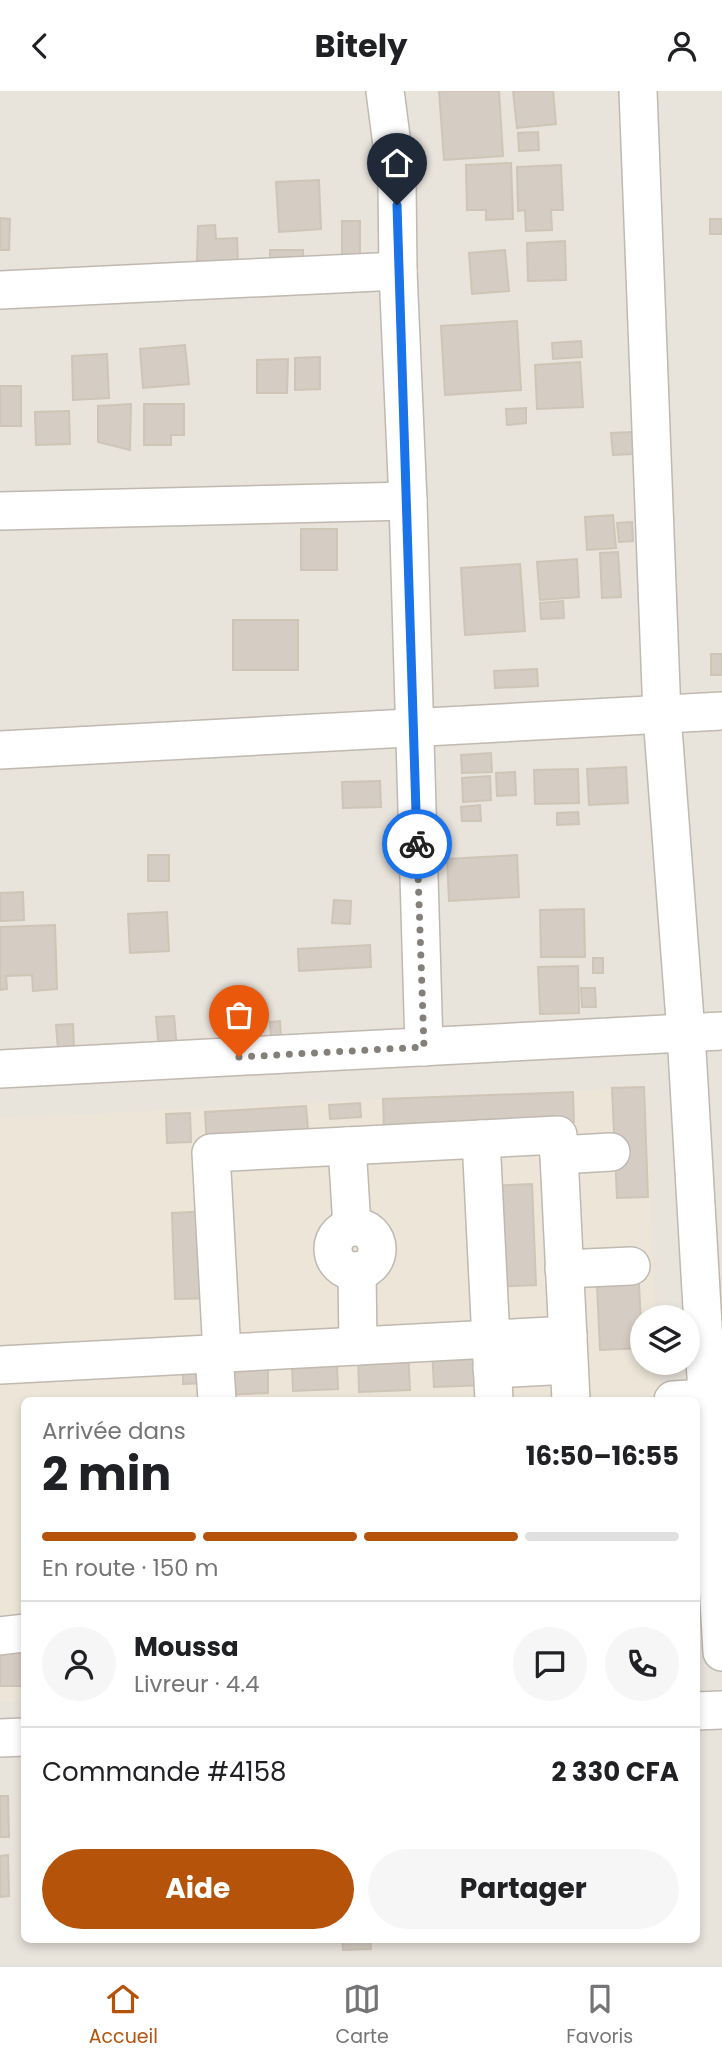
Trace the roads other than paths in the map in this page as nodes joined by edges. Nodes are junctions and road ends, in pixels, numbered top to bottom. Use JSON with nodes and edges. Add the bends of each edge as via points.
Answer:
{"nodes":[{"id":1,"x":385,"y":91,"type":"edge"},
{"id":2,"x":638,"y":91,"type":"edge"},
{"id":3,"x":398,"y":271,"type":"junction"},
{"id":4,"x":0,"y":290,"type":"edge"},
{"id":5,"x":408,"y":501,"type":"junction"},
{"id":6,"x":0,"y":511,"type":"edge"},
{"id":7,"x":722,"y":711,"type":"edge"},
{"id":8,"x":662,"y":715,"type":"junction"},
{"id":9,"x":413,"y":727,"type":"junction"},
{"id":10,"x":0,"y":750,"type":"edge"},
{"id":11,"x":722,"y":1031,"type":"edge"},
{"id":12,"x":686,"y":1033,"type":"junction"},
{"id":13,"x":424,"y":1047,"type":"junction"},
{"id":14,"x":0,"y":1069,"type":"edge"},
{"id":15,"x":481,"y":1139,"type":"junction"},
{"id":16,"x":347,"y":1146,"type":"junction"},
{"id":17,"x":611,"y":1152,"type":"dead end"},
{"id":18,"x":559,"y":1155,"type":"junction"},
{"id":19,"x":631,"y":1266,"type":"dead end"},
{"id":20,"x":564,"y":1269,"type":"junction"},
{"id":21,"x":712,"y":1312,"type":"edge"},
{"id":22,"x":358,"y":1346,"type":"junction"},
{"id":23,"x":218,"y":1353,"type":"junction"},
{"id":24,"x":0,"y":1365,"type":"edge"},
{"id":25,"x":569,"y":1367,"type":"edge"},
{"id":26,"x":492,"y":1369,"type":"edge"},
{"id":27,"x":217,"y":1397,"type":"edge"},
{"id":28,"x":691,"y":1397,"type":"edge"},
{"id":29,"x":700,"y":1478,"type":"edge"},
{"id":30,"x":21,"y":1633,"type":"edge"},
{"id":31,"x":0,"y":1636,"type":"edge"},
{"id":32,"x":722,"y":1652,"type":"edge"},
{"id":33,"x":722,"y":1710,"type":"edge"},
{"id":34,"x":700,"y":1711,"type":"edge"},
{"id":35,"x":21,"y":1737,"type":"edge"},
{"id":36,"x":0,"y":1738,"type":"edge"}],
"edges":[{"from":1,"to":3,"type":"street","via":[[397,183]]},
{"from":2,"to":8,"type":"street"},
{"from":3,"to":4,"type":"street"},
{"from":3,"to":5,"type":"street"},
{"from":5,"to":6,"type":"street"},
{"from":5,"to":9,"type":"street"},
{"from":7,"to":8,"type":"street"},
{"from":8,"to":9,"type":"street"},
{"from":8,"to":12,"type":"street"},
{"from":9,"to":10,"type":"street"},
{"from":9,"to":13,"type":"street"},
{"from":11,"to":12,"type":"street"},
{"from":12,"to":13,"type":"street"},
{"from":12,"to":21,"type":"street"},
{"from":13,"to":14,"type":"street"},
{"from":15,"to":16,"type":"street"},
{"from":15,"to":18,"type":"street","via":[[558,1135]]},
{"from":15,"to":26,"type":"street"},
{"from":16,"to":22,"type":"street","via":[[352,1227],[373,1236],[377,1247],[368,1268],[357,1271]]},
{"from":16,"to":23,"type":"street","via":[[211,1153]]},
{"from":17,"to":18,"type":"street"},
{"from":18,"to":20,"type":"street"},
{"from":19,"to":20,"type":"street"},
{"from":20,"to":25,"type":"street"},
{"from":21,"to":28,"type":"street"},
{"from":22,"to":23,"type":"street"},
{"from":22,"to":26,"type":"street"},
{"from":23,"to":24,"type":"street"},
{"from":23,"to":27,"type":"street"},
{"from":25,"to":26,"type":"street"},
{"from":29,"to":32,"type":"street"},
{"from":30,"to":31,"type":"street"},
{"from":33,"to":34,"type":"street"},
{"from":35,"to":36,"type":"street"}]}
